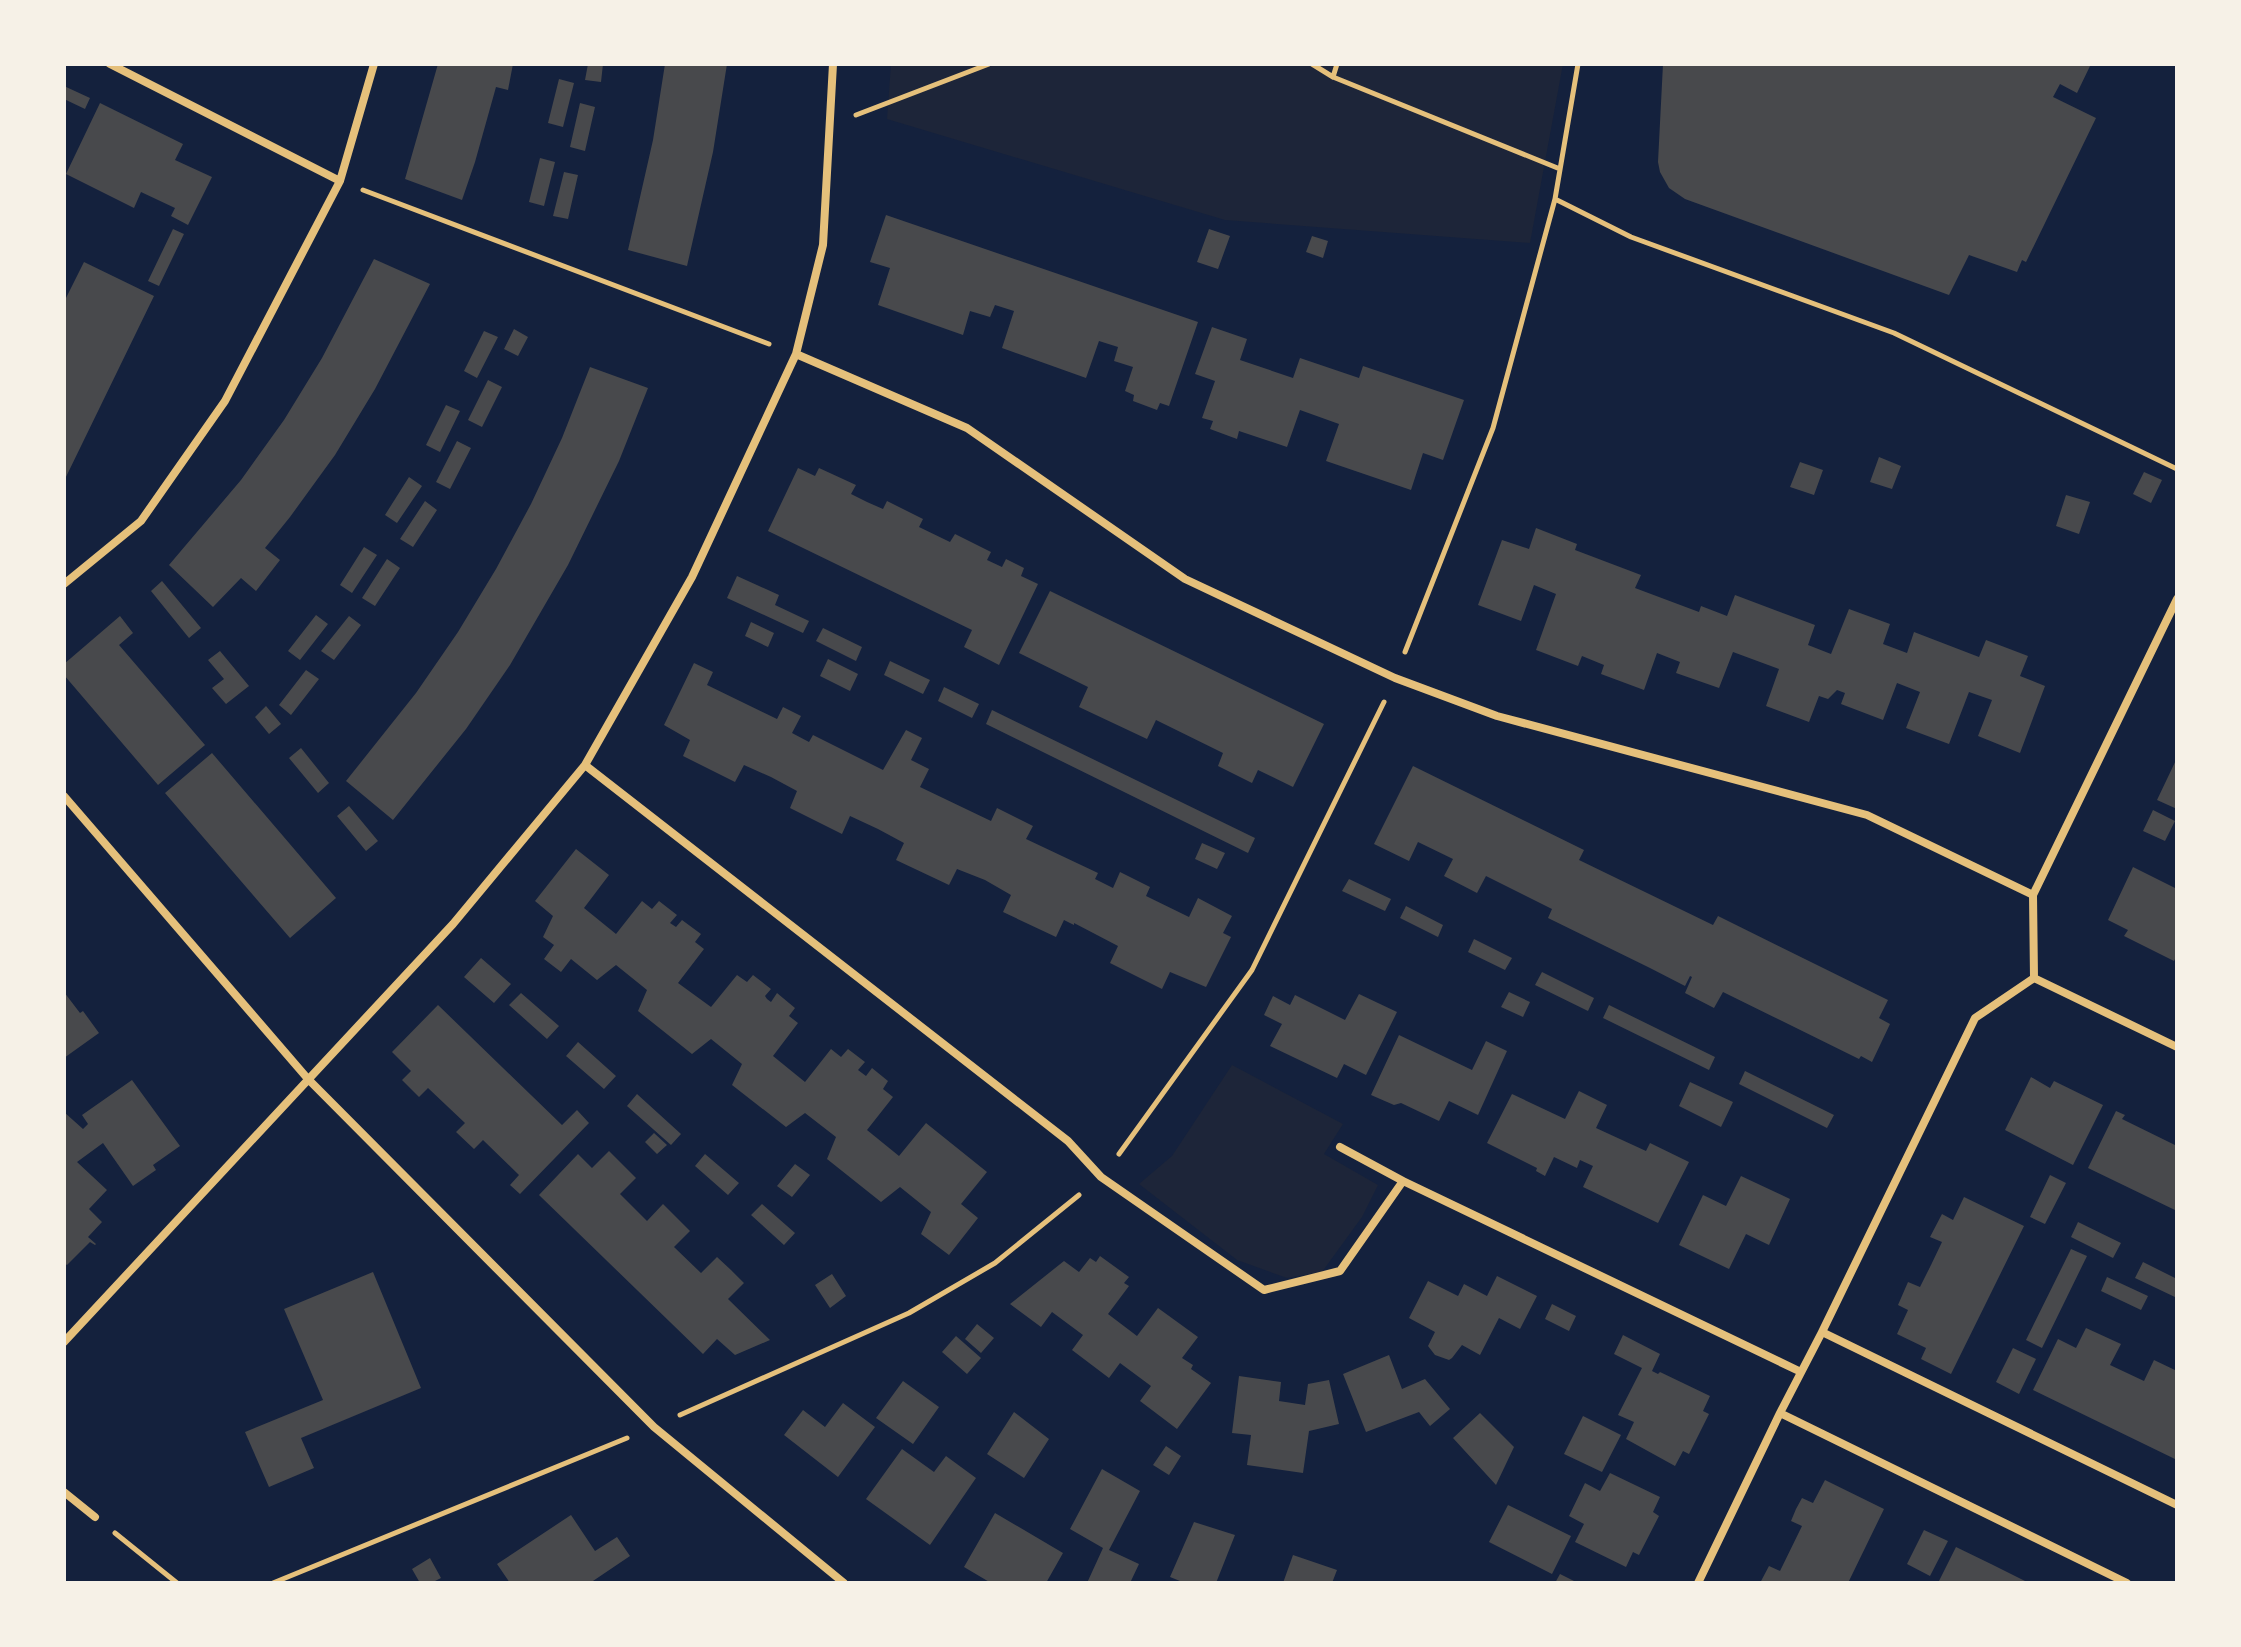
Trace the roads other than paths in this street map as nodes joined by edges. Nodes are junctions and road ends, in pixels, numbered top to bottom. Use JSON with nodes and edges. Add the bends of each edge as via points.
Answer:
{"nodes":[{"id":1,"x":110,"y":64,"type":"edge"},
{"id":2,"x":374,"y":64,"type":"edge"},
{"id":3,"x":833,"y":64,"type":"edge"},
{"id":4,"x":340,"y":181,"type":"junction"},
{"id":5,"x":796,"y":354,"type":"junction"},
{"id":6,"x":64,"y":584,"type":"edge"},
{"id":7,"x":2177,"y":599,"type":"edge"},
{"id":8,"x":585,"y":765,"type":"junction"},
{"id":9,"x":64,"y":796,"type":"edge"},
{"id":10,"x":2033,"y":895,"type":"junction"},
{"id":11,"x":2034,"y":978,"type":"junction"},
{"id":12,"x":2177,"y":1047,"type":"edge"},
{"id":13,"x":308,"y":1079,"type":"junction"},
{"id":14,"x":1340,"y":1147,"type":"dead end"},
{"id":15,"x":1403,"y":1181,"type":"junction"},
{"id":16,"x":1822,"y":1332,"type":"junction"},
{"id":17,"x":64,"y":1342,"type":"edge"},
{"id":18,"x":1801,"y":1372,"type":"junction"},
{"id":19,"x":1780,"y":1413,"type":"junction"},
{"id":20,"x":64,"y":1492,"type":"edge"},
{"id":21,"x":2177,"y":1505,"type":"edge"},
{"id":22,"x":95,"y":1517,"type":"road end"},
{"id":23,"x":844,"y":1583,"type":"edge"},
{"id":24,"x":1698,"y":1583,"type":"edge"},
{"id":25,"x":2127,"y":1583,"type":"edge"}],
"edges":[{"from":1,"to":4,"type":"street"},
{"from":2,"to":4,"type":"street"},
{"from":3,"to":5,"type":"street","via":[[823,245]]},
{"from":4,"to":6,"type":"street","via":[[225,401],[141,521]]},
{"from":5,"to":8,"type":"street","via":[[692,577]]},
{"from":5,"to":10,"type":"street","via":[[967,428],[1185,579],[1395,678],[1497,716],[1867,815]]},
{"from":7,"to":10,"type":"street"},
{"from":8,"to":13,"type":"street","via":[[453,924]]},
{"from":8,"to":15,"type":"street","via":[[1068,1141],[1101,1177],[1264,1290],[1340,1271]]},
{"from":9,"to":13,"type":"street"},
{"from":10,"to":11,"type":"street"},
{"from":11,"to":12,"type":"street"},
{"from":11,"to":16,"type":"street","via":[[1975,1018]]},
{"from":13,"to":17,"type":"street"},
{"from":13,"to":23,"type":"street","via":[[654,1427]]},
{"from":14,"to":15,"type":"street"},
{"from":15,"to":18,"type":"street"},
{"from":16,"to":18,"type":"street"},
{"from":16,"to":21,"type":"street"},
{"from":18,"to":19,"type":"street"},
{"from":19,"to":24,"type":"street"},
{"from":19,"to":25,"type":"street"},
{"from":20,"to":22,"type":"street"}]}
